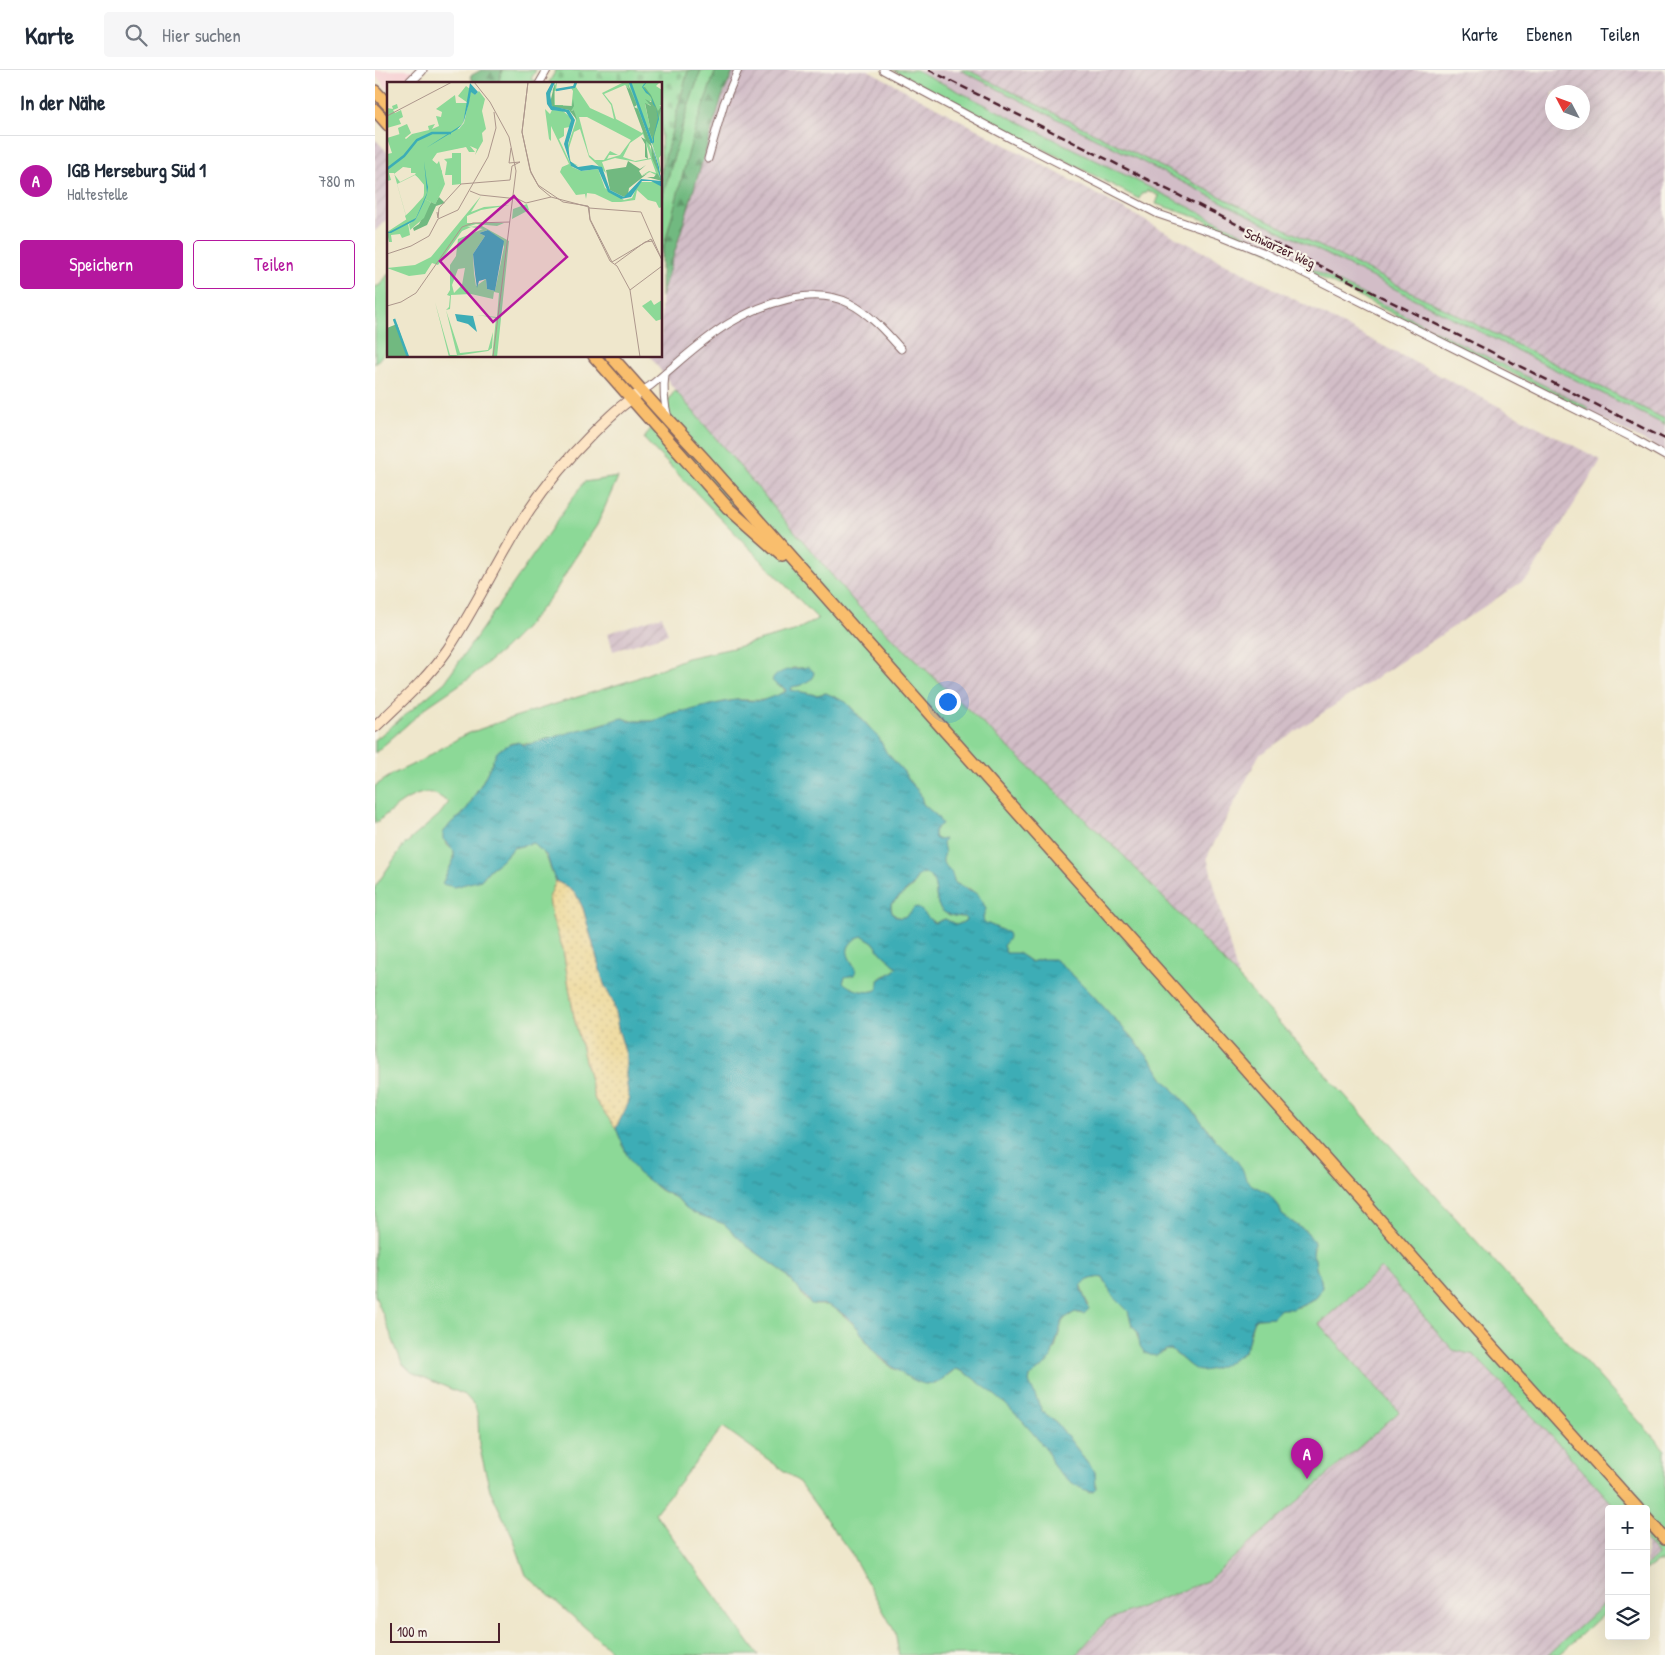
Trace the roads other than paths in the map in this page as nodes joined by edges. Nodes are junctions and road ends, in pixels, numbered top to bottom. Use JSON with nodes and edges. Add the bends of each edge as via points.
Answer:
{"nodes":[{"id":1,"x":422,"y":70,"type":"edge"},
{"id":2,"x":547,"y":70,"type":"edge"},
{"id":3,"x":738,"y":70,"type":"edge"},
{"id":4,"x":883,"y":70,"type":"edge"},
{"id":5,"x":410,"y":82,"type":"edge"},
{"id":6,"x":540,"y":82,"type":"edge"},
{"id":7,"x":375,"y":91,"type":"edge"},
{"id":8,"x":387,"y":103,"type":"edge"},
{"id":9,"x":387,"y":105,"type":"edge"},
{"id":10,"x":376,"y":114,"type":"edge"},
{"id":11,"x":387,"y":124,"type":"edge"},
{"id":12,"x":708,"y":159,"type":"dead end"},
{"id":13,"x":901,"y":349,"type":"dead end"},
{"id":14,"x":596,"y":358,"type":"edge"},
{"id":15,"x":613,"y":358,"type":"edge"},
{"id":16,"x":665,"y":374,"type":"junction"},
{"id":17,"x":642,"y":391,"type":"junction"},
{"id":18,"x":631,"y":398,"type":"junction"},
{"id":19,"x":669,"y":421,"type":"junction"},
{"id":20,"x":1665,"y":456,"type":"edge"},
{"id":21,"x":821,"y":592,"type":"junction"},
{"id":22,"x":375,"y":727,"type":"edge"},
{"id":23,"x":1634,"y":1505,"type":"edge"},
{"id":24,"x":1650,"y":1522,"type":"edge"},
{"id":25,"x":1665,"y":1539,"type":"edge"}],
"edges":[{"from":1,"to":5,"type":"street"},
{"from":2,"to":6,"type":"street"},
{"from":3,"to":12,"type":"street","via":[[724,103]]},
{"from":4,"to":20,"type":"street","name":"Schwarzer Weg","via":[[1158,214],[1262,252],[1635,438]]},
{"from":7,"to":8,"type":"main road"},
{"from":9,"to":10,"type":"street"},
{"from":10,"to":11,"type":"main road"},
{"from":13,"to":16,"type":"street","via":[[849,303],[808,295],[779,302],[729,323]]},
{"from":14,"to":18,"type":"main road"},
{"from":15,"to":17,"type":"main road"},
{"from":16,"to":17,"type":"street"},
{"from":16,"to":19,"type":"street","via":[[663,389]]},
{"from":17,"to":18,"type":"main road"},
{"from":17,"to":19,"type":"main road"},
{"from":18,"to":21,"type":"main road","via":[[727,508]]},
{"from":18,"to":22,"type":"main road","via":[[551,478],[446,651],[419,684]]},
{"from":19,"to":21,"type":"main road"},
{"from":21,"to":23,"type":"main road"},
{"from":24,"to":25,"type":"main road"}]}
